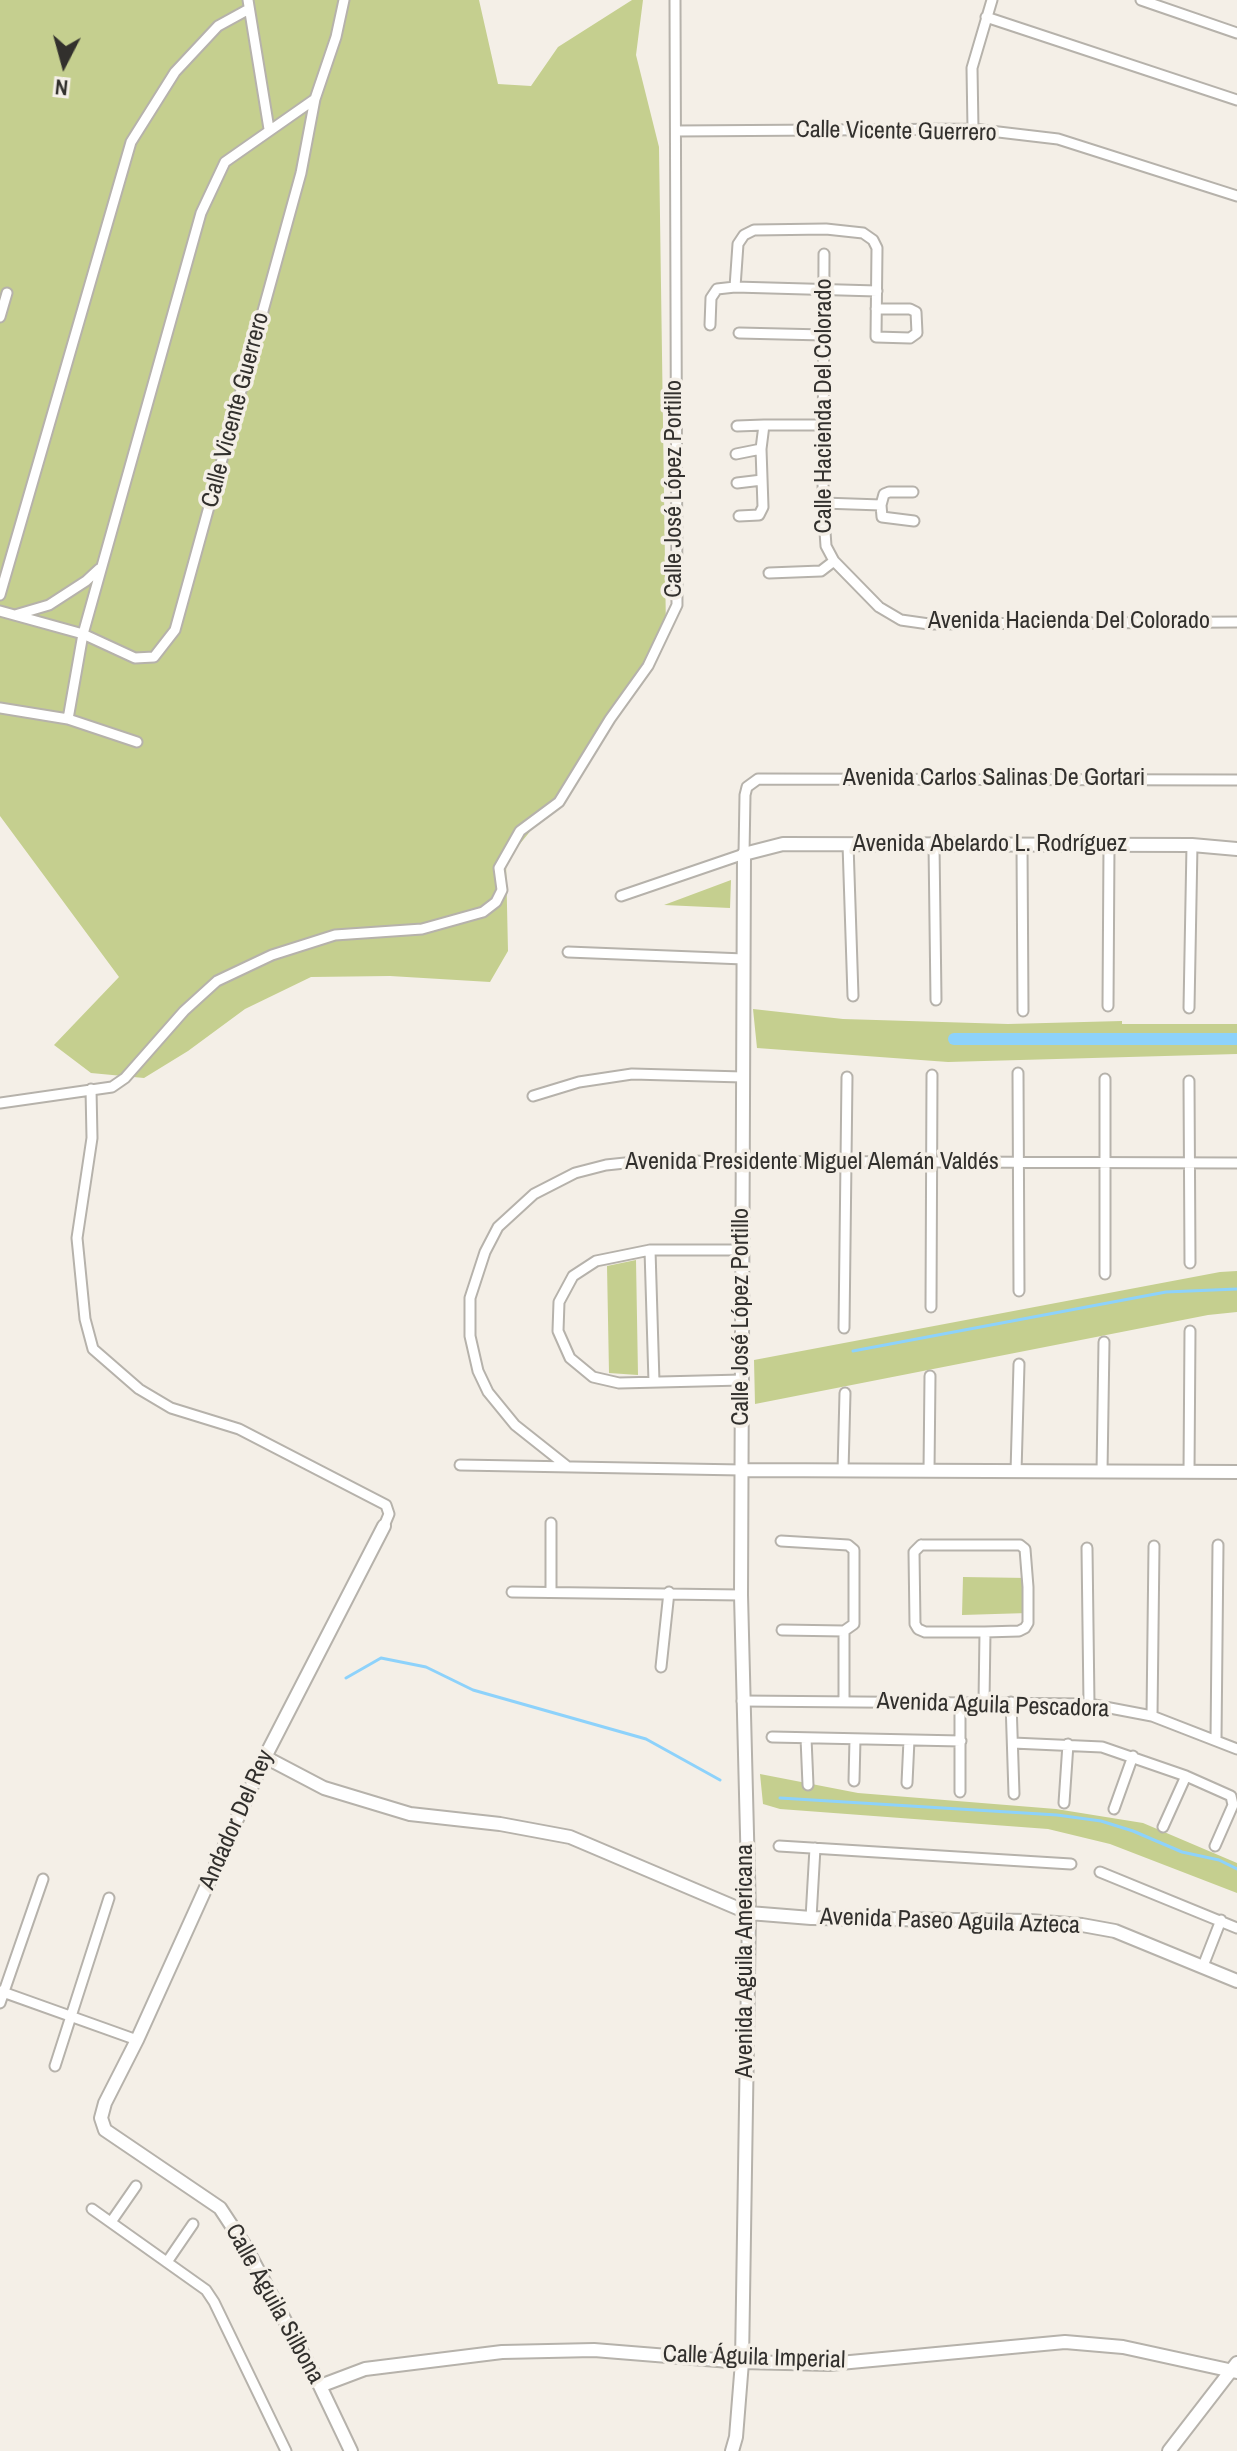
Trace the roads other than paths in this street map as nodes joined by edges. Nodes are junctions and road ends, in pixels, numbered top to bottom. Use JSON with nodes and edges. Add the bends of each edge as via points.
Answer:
{"nodes":[{"id":1,"x":344,"y":0,"type":"edge"},
{"id":2,"x":675,"y":0,"type":"edge"},
{"id":3,"x":992,"y":0,"type":"edge"},
{"id":4,"x":1141,"y":0,"type":"edge"},
{"id":5,"x":249,"y":4,"type":"edge"},
{"id":6,"x":986,"y":17,"type":"junction"},
{"id":7,"x":1237,"y":33,"type":"edge"},
{"id":8,"x":315,"y":99,"type":"junction"},
{"id":9,"x":1237,"y":100,"type":"edge"},
{"id":10,"x":269,"y":129,"type":"junction"},
{"id":11,"x":973,"y":129,"type":"junction"},
{"id":12,"x":676,"y":131,"type":"junction"},
{"id":13,"x":1237,"y":196,"type":"edge"},
{"id":14,"x":824,"y":254,"type":"dead end"},
{"id":15,"x":735,"y":287,"type":"junction"},
{"id":16,"x":825,"y":290,"type":"junction"},
{"id":17,"x":877,"y":291,"type":"junction"},
{"id":18,"x":7,"y":293,"type":"dead end"},
{"id":19,"x":876,"y":309,"type":"junction"},
{"id":20,"x":0,"y":317,"type":"edge"},
{"id":21,"x":710,"y":325,"type":"dead end"},
{"id":22,"x":739,"y":333,"type":"dead end"},
{"id":23,"x":824,"y":335,"type":"junction"},
{"id":24,"x":764,"y":425,"type":"junction"},
{"id":25,"x":824,"y":425,"type":"junction"},
{"id":26,"x":737,"y":426,"type":"dead end"},
{"id":27,"x":761,"y":449,"type":"junction"},
{"id":28,"x":736,"y":454,"type":"dead end"},
{"id":29,"x":762,"y":480,"type":"junction"},
{"id":30,"x":737,"y":483,"type":"dead end"},
{"id":31,"x":913,"y":492,"type":"dead end"},
{"id":32,"x":823,"y":503,"type":"junction"},
{"id":33,"x":881,"y":505,"type":"junction"},
{"id":34,"x":739,"y":516,"type":"dead end"},
{"id":35,"x":914,"y":521,"type":"dead end"},
{"id":36,"x":834,"y":561,"type":"junction"},
{"id":37,"x":103,"y":563,"type":"junction"},
{"id":38,"x":769,"y":573,"type":"dead end"},
{"id":39,"x":0,"y":595,"type":"edge"},
{"id":40,"x":0,"y":611,"type":"edge"},
{"id":41,"x":13,"y":615,"type":"junction"},
{"id":42,"x":901,"y":620,"type":"joint"},
{"id":43,"x":1237,"y":622,"type":"edge"},
{"id":44,"x":83,"y":634,"type":"junction"},
{"id":45,"x":0,"y":708,"type":"edge"},
{"id":46,"x":68,"y":719,"type":"junction"},
{"id":47,"x":137,"y":742,"type":"dead end"},
{"id":48,"x":1237,"y":780,"type":"edge"},
{"id":49,"x":751,"y":782,"type":"joint"},
{"id":50,"x":848,"y":844,"type":"junction"},
{"id":51,"x":934,"y":844,"type":"junction"},
{"id":52,"x":1022,"y":844,"type":"junction"},
{"id":53,"x":1109,"y":845,"type":"junction"},
{"id":54,"x":1192,"y":845,"type":"junction"},
{"id":55,"x":1237,"y":849,"type":"edge"},
{"id":56,"x":744,"y":854,"type":"junction"},
{"id":57,"x":621,"y":896,"type":"dead end"},
{"id":58,"x":568,"y":952,"type":"dead end"},
{"id":59,"x":744,"y":959,"type":"junction"},
{"id":60,"x":853,"y":996,"type":"dead end"},
{"id":61,"x":936,"y":1000,"type":"dead end"},
{"id":62,"x":1108,"y":1006,"type":"dead end"},
{"id":63,"x":1189,"y":1008,"type":"dead end"},
{"id":64,"x":1023,"y":1011,"type":"dead end"},
{"id":65,"x":1018,"y":1073,"type":"dead end"},
{"id":66,"x":932,"y":1075,"type":"dead end"},
{"id":67,"x":743,"y":1077,"type":"junction"},
{"id":68,"x":847,"y":1077,"type":"dead end"},
{"id":69,"x":1105,"y":1079,"type":"dead end"},
{"id":70,"x":1189,"y":1081,"type":"dead end"},
{"id":71,"x":91,"y":1089,"type":"junction"},
{"id":72,"x":533,"y":1096,"type":"dead end"},
{"id":73,"x":0,"y":1103,"type":"edge"},
{"id":74,"x":743,"y":1162,"type":"junction"},
{"id":75,"x":846,"y":1162,"type":"junction"},
{"id":76,"x":932,"y":1162,"type":"junction"},
{"id":77,"x":1018,"y":1162,"type":"junction"},
{"id":78,"x":1105,"y":1162,"type":"junction"},
{"id":79,"x":1189,"y":1163,"type":"junction"},
{"id":80,"x":1237,"y":1163,"type":"edge"},
{"id":81,"x":650,"y":1250,"type":"junction"},
{"id":82,"x":743,"y":1250,"type":"junction"},
{"id":83,"x":1190,"y":1263,"type":"dead end"},
{"id":84,"x":1105,"y":1274,"type":"dead end"},
{"id":85,"x":1019,"y":1291,"type":"dead end"},
{"id":86,"x":931,"y":1307,"type":"dead end"},
{"id":87,"x":844,"y":1328,"type":"dead end"},
{"id":88,"x":1190,"y":1331,"type":"dead end"},
{"id":89,"x":1104,"y":1342,"type":"dead end"},
{"id":90,"x":1019,"y":1364,"type":"dead end"},
{"id":91,"x":930,"y":1376,"type":"dead end"},
{"id":92,"x":742,"y":1380,"type":"junction"},
{"id":93,"x":654,"y":1382,"type":"junction"},
{"id":94,"x":845,"y":1393,"type":"dead end"},
{"id":95,"x":460,"y":1465,"type":"dead end"},
{"id":96,"x":568,"y":1467,"type":"junction"},
{"id":97,"x":742,"y":1470,"type":"junction"},
{"id":98,"x":843,"y":1471,"type":"junction"},
{"id":99,"x":929,"y":1471,"type":"junction"},
{"id":100,"x":1016,"y":1472,"type":"junction"},
{"id":101,"x":1102,"y":1472,"type":"junction"},
{"id":102,"x":1189,"y":1472,"type":"junction"},
{"id":103,"x":1237,"y":1472,"type":"edge"},
{"id":104,"x":551,"y":1523,"type":"dead end"},
{"id":105,"x":384,"y":1526,"type":"joint"},
{"id":106,"x":781,"y":1541,"type":"dead end"},
{"id":107,"x":1218,"y":1545,"type":"dead end"},
{"id":108,"x":1154,"y":1546,"type":"dead end"},
{"id":109,"x":1087,"y":1548,"type":"dead end"},
{"id":110,"x":512,"y":1592,"type":"dead end"},
{"id":111,"x":551,"y":1592,"type":"junction"},
{"id":112,"x":669,"y":1592,"type":"junction"},
{"id":113,"x":741,"y":1595,"type":"junction"},
{"id":114,"x":782,"y":1630,"type":"dead end"},
{"id":115,"x":844,"y":1631,"type":"junction"},
{"id":116,"x":985,"y":1632,"type":"junction"},
{"id":117,"x":661,"y":1667,"type":"dead end"},
{"id":118,"x":742,"y":1701,"type":"junction"},
{"id":119,"x":844,"y":1702,"type":"junction"},
{"id":120,"x":960,"y":1702,"type":"junction"},
{"id":121,"x":984,"y":1702,"type":"junction"},
{"id":122,"x":1011,"y":1702,"type":"junction"},
{"id":123,"x":1089,"y":1704,"type":"junction"},
{"id":124,"x":1152,"y":1716,"type":"junction"},
{"id":125,"x":772,"y":1737,"type":"dead end"},
{"id":126,"x":806,"y":1738,"type":"junction"},
{"id":127,"x":855,"y":1739,"type":"junction"},
{"id":128,"x":1216,"y":1739,"type":"junction"},
{"id":129,"x":909,"y":1740,"type":"junction"},
{"id":130,"x":961,"y":1741,"type":"junction"},
{"id":131,"x":1013,"y":1743,"type":"junction"},
{"id":132,"x":1068,"y":1744,"type":"junction"},
{"id":133,"x":1237,"y":1749,"type":"edge"},
{"id":134,"x":1133,"y":1756,"type":"junction"},
{"id":135,"x":265,"y":1757,"type":"junction"},
{"id":136,"x":1186,"y":1776,"type":"junction"},
{"id":137,"x":854,"y":1781,"type":"dead end"},
{"id":138,"x":907,"y":1783,"type":"dead end"},
{"id":139,"x":808,"y":1785,"type":"dead end"},
{"id":140,"x":960,"y":1792,"type":"dead end"},
{"id":141,"x":1014,"y":1794,"type":"dead end"},
{"id":142,"x":1064,"y":1803,"type":"dead end"},
{"id":143,"x":1114,"y":1809,"type":"dead end"},
{"id":144,"x":1163,"y":1827,"type":"dead end"},
{"id":145,"x":779,"y":1846,"type":"dead end"},
{"id":146,"x":1215,"y":1846,"type":"dead end"},
{"id":147,"x":815,"y":1848,"type":"junction"},
{"id":148,"x":1071,"y":1864,"type":"dead end"},
{"id":149,"x":1100,"y":1872,"type":"dead end"},
{"id":150,"x":43,"y":1879,"type":"dead end"},
{"id":151,"x":109,"y":1898,"type":"dead end"},
{"id":152,"x":749,"y":1913,"type":"junction"},
{"id":153,"x":811,"y":1918,"type":"junction"},
{"id":154,"x":1221,"y":1920,"type":"junction"},
{"id":155,"x":1237,"y":1928,"type":"edge"},
{"id":156,"x":1203,"y":1966,"type":"junction"},
{"id":157,"x":1237,"y":1981,"type":"edge"},
{"id":158,"x":2,"y":1992,"type":"edge"},
{"id":159,"x":0,"y":2003,"type":"edge"},
{"id":160,"x":70,"y":2016,"type":"junction"},
{"id":161,"x":137,"y":2040,"type":"junction"},
{"id":162,"x":55,"y":2066,"type":"dead end"},
{"id":163,"x":101,"y":2118,"type":"joint"},
{"id":164,"x":136,"y":2186,"type":"dead end"},
{"id":165,"x":92,"y":2209,"type":"dead end"},
{"id":166,"x":111,"y":2222,"type":"junction"},
{"id":167,"x":193,"y":2224,"type":"dead end"},
{"id":168,"x":167,"y":2262,"type":"junction"},
{"id":169,"x":742,"y":2362,"type":"junction"},
{"id":170,"x":1235,"y":2368,"type":"edge"},
{"id":171,"x":320,"y":2386,"type":"junction"},
{"id":172,"x":286,"y":2451,"type":"edge"},
{"id":173,"x":351,"y":2451,"type":"edge"},
{"id":174,"x":732,"y":2451,"type":"edge"},
{"id":175,"x":1169,"y":2451,"type":"edge"}],
"edges":[{"from":1,"to":8,"type":"street","name":"Calle Vicente Guerrero"},
{"from":2,"to":12,"type":"street"},
{"from":3,"to":6,"type":"street"},
{"from":4,"to":7,"type":"street"},
{"from":5,"to":10,"type":"street"},
{"from":5,"to":39,"type":"street","via":[[218,26],[175,72],[131,142]]},
{"from":6,"to":9,"type":"street"},
{"from":6,"to":11,"type":"street","via":[[972,68]]},
{"from":8,"to":10,"type":"street"},
{"from":8,"to":44,"type":"street","name":"Calle Vicente Guerrero","via":[[301,173],[175,630],[154,657],[146,658]]},
{"from":10,"to":37,"type":"street","via":[[225,162],[201,213]]},
{"from":11,"to":12,"type":"street","name":"Calle Vicente Guerrero"},
{"from":11,"to":13,"type":"street","name":"Calle Vicente Guerrero","via":[[1058,139]]},
{"from":12,"to":71,"type":"street","name":"Calle José López Portillo","via":[[677,605],[648,666],[559,802],[520,831],[499,868],[502,890],[483,912],[422,929],[335,935],[272,955],[217,981],[125,1078],[112,1087]]},
{"from":14,"to":16,"type":"street","name":"Calle Hacienda Del Colorado"},
{"from":15,"to":16,"type":"street"},
{"from":15,"to":17,"type":"street","via":[[738,244],[744,235],[754,230],[826,229],[863,233],[873,240]]},
{"from":15,"to":21,"type":"street","via":[[717,289],[711,298]]},
{"from":16,"to":17,"type":"street"},
{"from":16,"to":23,"type":"street","name":"Calle Hacienda Del Colorado"},
{"from":17,"to":19,"type":"street"},
{"from":18,"to":20,"type":"street"},
{"from":19,"to":19,"type":"street","via":[[916,312],[917,333],[910,338],[876,337]]},
{"from":22,"to":23,"type":"street"},
{"from":23,"to":25,"type":"street","name":"Calle Hacienda Del Colorado"},
{"from":24,"to":25,"type":"street"},
{"from":24,"to":26,"type":"street"},
{"from":24,"to":27,"type":"street"},
{"from":25,"to":32,"type":"street","name":"Calle Hacienda Del Colorado"},
{"from":27,"to":28,"type":"street"},
{"from":27,"to":29,"type":"street"},
{"from":29,"to":30,"type":"street"},
{"from":29,"to":34,"type":"street","via":[[759,515]]},
{"from":31,"to":33,"type":"street","via":[[884,494]]},
{"from":32,"to":33,"type":"street"},
{"from":32,"to":36,"type":"street","name":"Calle Hacienda Del Colorado","via":[[826,546]]},
{"from":33,"to":35,"type":"street","via":[[882,517]]},
{"from":36,"to":38,"type":"street","via":[[821,571]]},
{"from":36,"to":42,"type":"street","name":"Calle Hacienda Del Colorado","via":[[879,607]]},
{"from":37,"to":41,"type":"street","via":[[49,605]]},
{"from":37,"to":44,"type":"street"},
{"from":40,"to":41,"type":"street","name":"Calle Vicente Guerrero"},
{"from":41,"to":44,"type":"street","name":"Calle Vicente Guerrero"},
{"from":42,"to":43,"type":"street","name":"Avenida Hacienda Del Colorado"},
{"from":44,"to":46,"type":"street"},
{"from":45,"to":46,"type":"street"},
{"from":46,"to":47,"type":"street"},
{"from":48,"to":49,"type":"street","name":"Avenida Carlos Salinas De Gortari"},
{"from":49,"to":56,"type":"street","name":"Calle José López Portillo","via":[[745,795]]},
{"from":50,"to":51,"type":"street","name":"Avenida Abelardo L. Rodríguez"},
{"from":50,"to":56,"type":"street","name":"Avenida Abelardo L. Rodríguez","via":[[783,844]]},
{"from":50,"to":60,"type":"street"},
{"from":51,"to":52,"type":"street","name":"Avenida Abelardo L. Rodríguez"},
{"from":51,"to":61,"type":"street"},
{"from":52,"to":53,"type":"street","name":"Avenida Abelardo L. Rodríguez"},
{"from":52,"to":64,"type":"street"},
{"from":53,"to":54,"type":"street","name":"Avenida Abelardo L. Rodríguez"},
{"from":53,"to":62,"type":"street"},
{"from":54,"to":55,"type":"street","name":"Avenida Abelardo L. Rodríguez"},
{"from":54,"to":63,"type":"street"},
{"from":56,"to":57,"type":"street"},
{"from":56,"to":59,"type":"street","name":"Calle José López Portillo"},
{"from":58,"to":59,"type":"street"},
{"from":59,"to":67,"type":"street","name":"Calle José López Portillo"},
{"from":65,"to":77,"type":"street"},
{"from":66,"to":76,"type":"street"},
{"from":67,"to":72,"type":"street","via":[[632,1074]]},
{"from":67,"to":74,"type":"street","name":"Calle José López Portillo"},
{"from":68,"to":75,"type":"street"},
{"from":69,"to":78,"type":"street"},
{"from":70,"to":79,"type":"street"},
{"from":71,"to":73,"type":"street","name":"Calle José López Portillo"},
{"from":71,"to":105,"type":"street","via":[[92,1138],[77,1238],[93,1349],[139,1389],[171,1408],[239,1429],[386,1505]]},
{"from":74,"to":75,"type":"street","name":"Avenida Presidente Miguel Alemán Valdés"},
{"from":74,"to":82,"type":"street","name":"Calle José López Portillo"},
{"from":74,"to":96,"type":"street","name":"Avenida Presidente Miguel Alemán Valdés","via":[[644,1161],[575,1173],[534,1194],[498,1227],[470,1298],[470,1336],[478,1371],[515,1425]]},
{"from":75,"to":76,"type":"street","name":"Avenida Presidente Miguel Alemán Valdés"},
{"from":75,"to":87,"type":"street"},
{"from":76,"to":77,"type":"street","name":"Avenida Presidente Miguel Alemán Valdés"},
{"from":76,"to":86,"type":"street"},
{"from":77,"to":78,"type":"street","name":"Avenida Presidente Miguel Alemán Valdés"},
{"from":77,"to":85,"type":"street"},
{"from":78,"to":79,"type":"street","name":"Avenida Presidente Miguel Alemán Valdés"},
{"from":78,"to":84,"type":"street"},
{"from":79,"to":80,"type":"street","name":"Avenida Presidente Miguel Alemán Valdés"},
{"from":79,"to":83,"type":"street"},
{"from":81,"to":82,"type":"street"},
{"from":81,"to":93,"type":"street"},
{"from":81,"to":93,"type":"street","via":[[596,1261],[573,1276],[559,1302],[558,1331],[570,1358],[593,1377]]},
{"from":82,"to":92,"type":"street","name":"Calle José López Portillo"},
{"from":88,"to":102,"type":"street"},
{"from":89,"to":101,"type":"street"},
{"from":90,"to":100,"type":"street"},
{"from":91,"to":99,"type":"street"},
{"from":92,"to":93,"type":"street"},
{"from":92,"to":97,"type":"street","name":"Calle José López Portillo"},
{"from":94,"to":98,"type":"street"},
{"from":95,"to":96,"type":"street"},
{"from":96,"to":97,"type":"street"},
{"from":97,"to":98,"type":"street"},
{"from":97,"to":113,"type":"street","name":"Avenida Aguila Americana"},
{"from":98,"to":99,"type":"street"},
{"from":99,"to":100,"type":"street"},
{"from":100,"to":101,"type":"street"},
{"from":101,"to":102,"type":"street"},
{"from":102,"to":103,"type":"street"},
{"from":104,"to":111,"type":"street"},
{"from":105,"to":135,"type":"street","name":"Andador Del Rey"},
{"from":106,"to":115,"type":"street","via":[[852,1547],[855,1620]]},
{"from":107,"to":128,"type":"street"},
{"from":108,"to":124,"type":"street"},
{"from":109,"to":123,"type":"street"},
{"from":110,"to":111,"type":"street"},
{"from":111,"to":112,"type":"street"},
{"from":112,"to":113,"type":"street"},
{"from":112,"to":117,"type":"street"},
{"from":113,"to":118,"type":"street","name":"Avenida Aguila Americana"},
{"from":114,"to":115,"type":"street"},
{"from":115,"to":119,"type":"street"},
{"from":116,"to":116,"type":"street","via":[[1019,1631],[1028,1623],[1025,1549],[917,1547],[918,1629]]},
{"from":116,"to":121,"type":"street"},
{"from":118,"to":119,"type":"street","name":"Avenida Aguila Pescadora"},
{"from":118,"to":152,"type":"street","name":"Avenida Aguila Americana"},
{"from":119,"to":120,"type":"street","name":"Avenida Aguila Pescadora"},
{"from":120,"to":121,"type":"street","name":"Avenida Aguila Pescadora"},
{"from":120,"to":130,"type":"street"},
{"from":121,"to":122,"type":"street","name":"Avenida Aguila Pescadora"},
{"from":122,"to":123,"type":"street","name":"Avenida Aguila Pescadora"},
{"from":122,"to":131,"type":"street"},
{"from":123,"to":124,"type":"street","name":"Avenida Aguila Pescadora"},
{"from":124,"to":128,"type":"street","name":"Avenida Aguila Pescadora"},
{"from":125,"to":126,"type":"street"},
{"from":126,"to":127,"type":"street"},
{"from":126,"to":139,"type":"street"},
{"from":127,"to":129,"type":"street"},
{"from":127,"to":137,"type":"street"},
{"from":128,"to":133,"type":"street","name":"Avenida Aguila Pescadora"},
{"from":129,"to":130,"type":"street"},
{"from":129,"to":138,"type":"street"},
{"from":130,"to":140,"type":"street"},
{"from":131,"to":132,"type":"street"},
{"from":131,"to":141,"type":"street"},
{"from":132,"to":134,"type":"street"},
{"from":132,"to":142,"type":"street"},
{"from":134,"to":136,"type":"street"},
{"from":134,"to":143,"type":"street"},
{"from":135,"to":152,"type":"street","name":"Avenida Paseo Aguila Azteca","via":[[324,1788],[410,1814],[570,1837]]},
{"from":135,"to":161,"type":"street","name":"Andador Del Rey"},
{"from":136,"to":144,"type":"street"},
{"from":136,"to":146,"type":"street","via":[[1231,1796],[1233,1805]]},
{"from":145,"to":147,"type":"street"},
{"from":147,"to":148,"type":"street"},
{"from":147,"to":153,"type":"street"},
{"from":149,"to":154,"type":"street"},
{"from":150,"to":158,"type":"street"},
{"from":151,"to":160,"type":"street"},
{"from":152,"to":153,"type":"street","name":"Avenida Paseo Aguila Azteca"},
{"from":152,"to":169,"type":"street","name":"Avenida Aguila Americana"},
{"from":153,"to":156,"type":"street","name":"Avenida Paseo Aguila Azteca","via":[[1071,1924],[1115,1931]]},
{"from":154,"to":155,"type":"street"},
{"from":154,"to":156,"type":"street"},
{"from":156,"to":157,"type":"street","name":"Avenida Paseo Aguila Azteca"},
{"from":158,"to":159,"type":"street"},
{"from":158,"to":160,"type":"street"},
{"from":160,"to":161,"type":"street"},
{"from":160,"to":162,"type":"street"},
{"from":161,"to":163,"type":"street","name":"Andador Del Rey"},
{"from":163,"to":171,"type":"street","name":"Calle Águila Silbona","via":[[105,2130],[220,2208]]},
{"from":164,"to":166,"type":"street"},
{"from":165,"to":166,"type":"street"},
{"from":166,"to":168,"type":"street"},
{"from":167,"to":168,"type":"street"},
{"from":168,"to":172,"type":"street","via":[[214,2302]]},
{"from":169,"to":170,"type":"street","name":"Calle Águila Imperial","via":[[829,2364],[1065,2342]]},
{"from":169,"to":171,"type":"street","name":"Calle Águila Imperial","via":[[594,2350],[502,2352],[365,2369]]},
{"from":169,"to":174,"type":"street","name":"Avenida Aguila Americana"},
{"from":170,"to":175,"type":"street"},
{"from":171,"to":173,"type":"street","name":"Calle Águila Silbona"}]}
